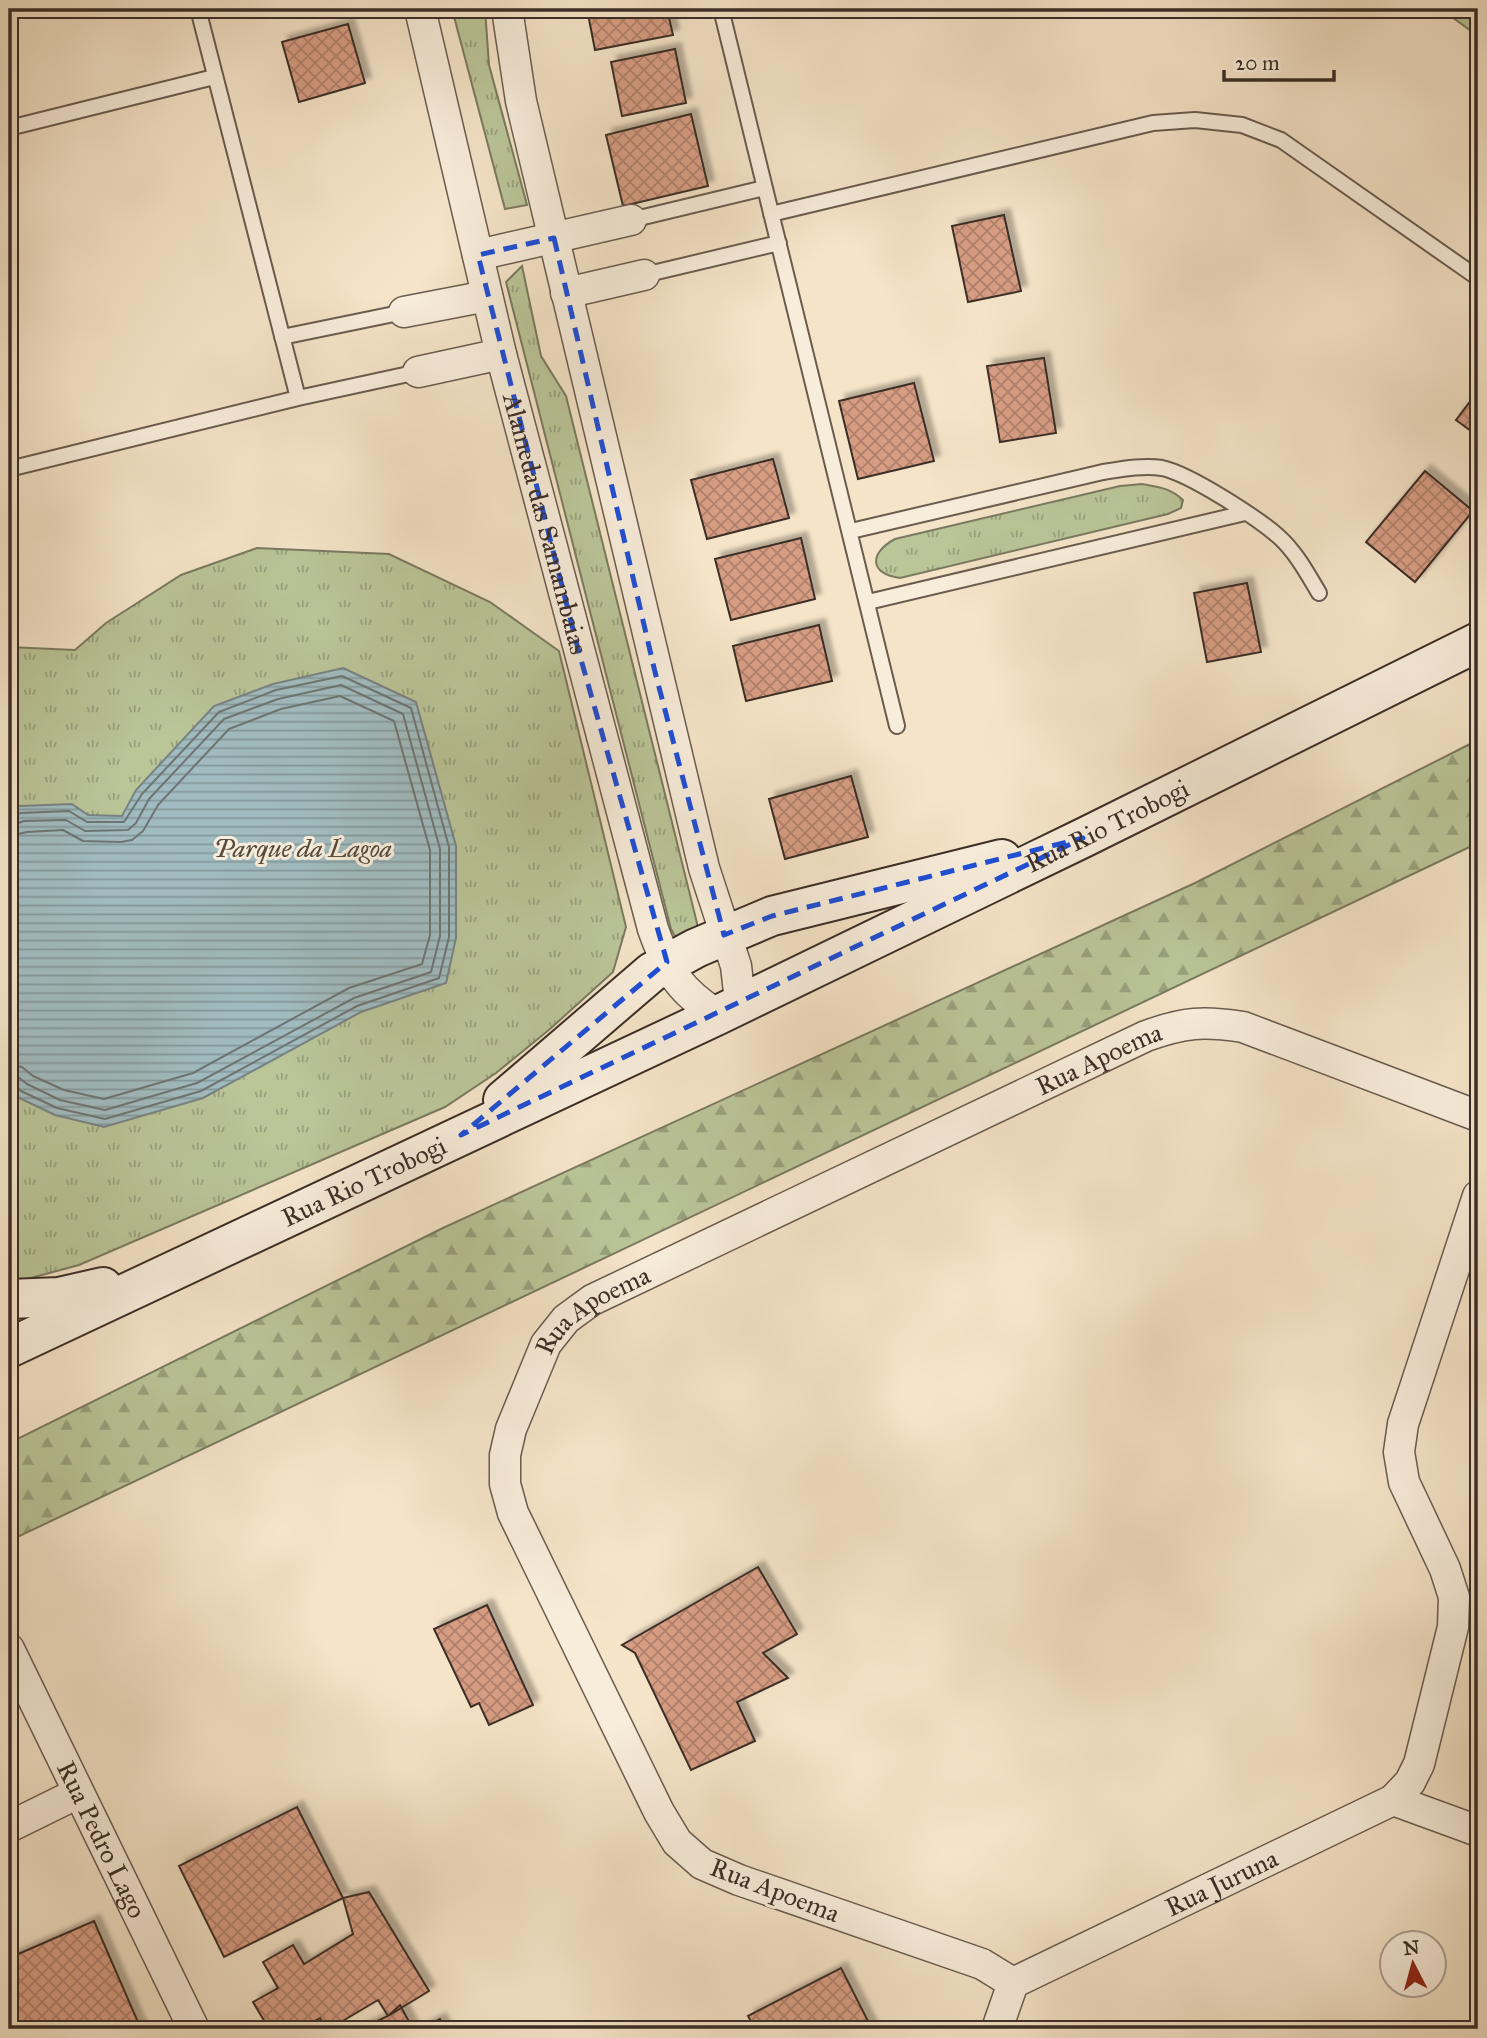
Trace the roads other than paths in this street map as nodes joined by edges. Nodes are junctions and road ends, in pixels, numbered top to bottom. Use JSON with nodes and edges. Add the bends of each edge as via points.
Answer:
{"nodes":[{"id":1,"x":198,"y":9,"type":"edge"},
{"id":2,"x":420,"y":9,"type":"edge"},
{"id":3,"x":507,"y":9,"type":"edge"},
{"id":4,"x":721,"y":9,"type":"edge"},
{"id":5,"x":214,"y":77,"type":"junction"},
{"id":6,"x":9,"y":128,"type":"edge"},
{"id":7,"x":764,"y":188,"type":"junction"},
{"id":8,"x":771,"y":214,"type":"junction"},
{"id":9,"x":631,"y":220,"type":"joint"},
{"id":10,"x":554,"y":238,"type":"junction"},
{"id":11,"x":779,"y":243,"type":"junction"},
{"id":12,"x":478,"y":255,"type":"junction"},
{"id":13,"x":644,"y":275,"type":"joint"},
{"id":14,"x":1478,"y":278,"type":"edge"},
{"id":15,"x":566,"y":293,"type":"junction"},
{"id":16,"x":487,"y":296,"type":"junction"},
{"id":17,"x":404,"y":312,"type":"joint"},
{"id":18,"x":282,"y":337,"type":"junction"},
{"id":19,"x":501,"y":354,"type":"junction"},
{"id":20,"x":418,"y":372,"type":"joint"},
{"id":21,"x":298,"y":398,"type":"junction"},
{"id":22,"x":9,"y":469,"type":"edge"},
{"id":23,"x":1245,"y":513,"type":"junction"},
{"id":24,"x":851,"y":531,"type":"junction"},
{"id":25,"x":1319,"y":593,"type":"dead end"},
{"id":26,"x":868,"y":602,"type":"junction"},
{"id":27,"x":1478,"y":642,"type":"edge"},
{"id":28,"x":897,"y":726,"type":"dead end"},
{"id":29,"x":1083,"y":838,"type":"junction"},
{"id":30,"x":724,"y":935,"type":"junction"},
{"id":31,"x":667,"y":962,"type":"junction"},
{"id":32,"x":727,"y":1010,"type":"junction"},
{"id":33,"x":1478,"y":1115,"type":"edge"},
{"id":34,"x":461,"y":1135,"type":"junction"},
{"id":35,"x":1478,"y":1196,"type":"edge"},
{"id":36,"x":173,"y":1271,"type":"junction"},
{"id":37,"x":9,"y":1299,"type":"edge"},
{"id":38,"x":9,"y":1348,"type":"edge"},
{"id":39,"x":9,"y":1649,"type":"edge"},
{"id":40,"x":78,"y":1793,"type":"junction"},
{"id":41,"x":1393,"y":1800,"type":"junction"},
{"id":42,"x":9,"y":1827,"type":"edge"},
{"id":43,"x":1478,"y":1831,"type":"edge"},
{"id":44,"x":1013,"y":1983,"type":"junction"},
{"id":45,"x":194,"y":2029,"type":"edge"},
{"id":46,"x":997,"y":2029,"type":"edge"}],
"edges":[{"from":1,"to":5,"type":"lane"},
{"from":2,"to":12,"type":"street","name":"Alameda das Samambaias"},
{"from":3,"to":10,"type":"street","via":[[521,101]]},
{"from":4,"to":7,"type":"lane"},
{"from":5,"to":6,"type":"lane"},
{"from":5,"to":18,"type":"lane"},
{"from":7,"to":8,"type":"lane"},
{"from":7,"to":9,"type":"lane"},
{"from":8,"to":11,"type":"lane"},
{"from":8,"to":14,"type":"lane","via":[[1153,123],[1195,120],[1241,125],[1281,140]]},
{"from":9,"to":10,"type":"street"},
{"from":10,"to":12,"type":"street"},
{"from":10,"to":15,"type":"street"},
{"from":11,"to":13,"type":"lane"},
{"from":11,"to":24,"type":"lane"},
{"from":12,"to":16,"type":"street","name":"Alameda das Samambaias"},
{"from":13,"to":15,"type":"street"},
{"from":15,"to":30,"type":"street","via":[[658,685]]},
{"from":16,"to":17,"type":"street"},
{"from":16,"to":19,"type":"street","name":"Alameda das Samambaias"},
{"from":17,"to":18,"type":"lane"},
{"from":18,"to":21,"type":"lane"},
{"from":19,"to":20,"type":"street"},
{"from":19,"to":31,"type":"street","name":"Alameda das Samambaias","via":[[649,915]]},
{"from":20,"to":21,"type":"lane"},
{"from":21,"to":22,"type":"lane"},
{"from":23,"to":24,"type":"lane","via":[[1191,478],[1162,468],[1132,467]]},
{"from":23,"to":25,"type":"lane","via":[[1292,551]]},
{"from":23,"to":26,"type":"lane"},
{"from":24,"to":26,"type":"lane"},
{"from":26,"to":28,"type":"lane"},
{"from":27,"to":29,"type":"main road","name":"Rua Rio Trobogi"},
{"from":29,"to":30,"type":"main road","via":[[803,907]]},
{"from":29,"to":32,"type":"main road","name":"Rua Rio Trobogi"},
{"from":30,"to":31,"type":"main road"},
{"from":30,"to":32,"type":"street","via":[[738,979]]},
{"from":31,"to":32,"type":"street","name":"Alameda das Samambaias","via":[[684,990]]},
{"from":31,"to":34,"type":"main road"},
{"from":32,"to":34,"type":"main road","name":"Rua Rio Trobogi"},
{"from":33,"to":44,"type":"street","name":"Rua Apoema","via":[[1243,1027],[1209,1022],[1177,1025],[592,1300],[566,1319],[546,1344],[511,1429],[505,1484],[513,1513],[677,1842],[702,1864],[738,1880],[982,1964]]},
{"from":34,"to":36,"type":"main road","name":"Rua Rio Trobogi"},
{"from":35,"to":41,"type":"street","via":[[1403,1424],[1399,1452],[1404,1482],[1454,1597],[1453,1627],[1419,1764]]},
{"from":36,"to":37,"type":"main road","via":[[59,1297]]},
{"from":36,"to":38,"type":"main road","name":"Rua Rio Trobogi"},
{"from":39,"to":40,"type":"street","name":"Rua Pedro Lago"},
{"from":40,"to":42,"type":"street"},
{"from":40,"to":45,"type":"street","name":"Rua Pedro Lago"},
{"from":41,"to":43,"type":"street"},
{"from":41,"to":44,"type":"street","name":"Rua Juruna"},
{"from":44,"to":46,"type":"street"}]}
